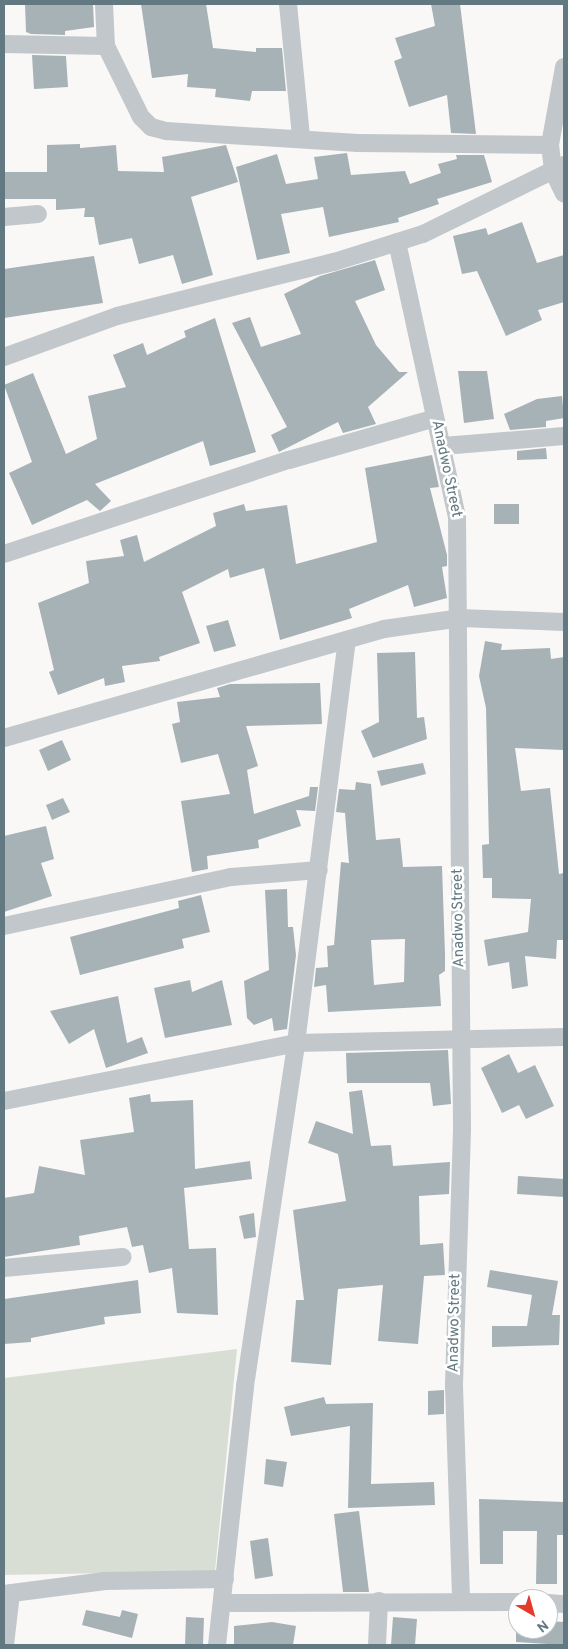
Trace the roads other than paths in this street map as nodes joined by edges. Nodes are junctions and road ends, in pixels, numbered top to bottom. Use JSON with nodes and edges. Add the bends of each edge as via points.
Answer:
{"nodes":[{"id":1,"x":104,"y":4,"type":"edge"},
{"id":2,"x":288,"y":4,"type":"edge"},
{"id":3,"x":4,"y":44,"type":"edge"},
{"id":4,"x":106,"y":46,"type":"junction"},
{"id":5,"x":564,"y":67,"type":"edge"},
{"id":6,"x":301,"y":138,"type":"junction"},
{"id":7,"x":550,"y":145,"type":"junction"},
{"id":8,"x":559,"y":168,"type":"edge"},
{"id":9,"x":564,"y":194,"type":"edge"},
{"id":10,"x":38,"y":214,"type":"dead end"},
{"id":11,"x":4,"y":217,"type":"edge"},
{"id":12,"x":396,"y":242,"type":"junction"},
{"id":13,"x":4,"y":357,"type":"edge"},
{"id":14,"x":435,"y":418,"type":"junction"},
{"id":15,"x":564,"y":436,"type":"edge"},
{"id":16,"x":443,"y":446,"type":"junction"},
{"id":17,"x":4,"y":554,"type":"edge"},
{"id":18,"x":461,"y":618,"type":"junction"},
{"id":19,"x":564,"y":622,"type":"edge"},
{"id":20,"x":347,"y":640,"type":"junction"},
{"id":21,"x":4,"y":738,"type":"edge"},
{"id":22,"x":319,"y":870,"type":"junction"},
{"id":23,"x":4,"y":926,"type":"edge"},
{"id":24,"x":461,"y":1037,"type":"junction"},
{"id":25,"x":564,"y":1037,"type":"edge"},
{"id":26,"x":296,"y":1043,"type":"junction"},
{"id":27,"x":4,"y":1101,"type":"edge"},
{"id":28,"x":122,"y":1257,"type":"dead end"},
{"id":29,"x":4,"y":1268,"type":"edge"},
{"id":30,"x":225,"y":1579,"type":"junction"},
{"id":31,"x":7,"y":1594,"type":"edge"},
{"id":32,"x":461,"y":1600,"type":"junction"},
{"id":33,"x":379,"y":1601,"type":"junction"},
{"id":34,"x":508,"y":1602,"type":"edge"},
{"id":35,"x":222,"y":1603,"type":"junction"},
{"id":36,"x":5,"y":1645,"type":"edge"},
{"id":37,"x":217,"y":1645,"type":"edge"},
{"id":38,"x":377,"y":1645,"type":"edge"}],
"edges":[{"from":1,"to":4,"type":"street"},
{"from":2,"to":6,"type":"street"},
{"from":3,"to":4,"type":"street"},
{"from":4,"to":6,"type":"street","via":[[141,117],[151,127],[182,134]]},
{"from":5,"to":7,"type":"street"},
{"from":6,"to":7,"type":"street","via":[[423,145]]},
{"from":7,"to":8,"type":"street"},
{"from":8,"to":9,"type":"street"},
{"from":8,"to":12,"type":"street","via":[[468,216]]},
{"from":10,"to":11,"type":"street"},
{"from":12,"to":13,"type":"street","via":[[117,316]]},
{"from":12,"to":14,"type":"street","name":"Anadwo Street"},
{"from":14,"to":16,"type":"street","name":"Anadwo Street"},
{"from":14,"to":17,"type":"street","via":[[290,460]]},
{"from":15,"to":16,"type":"street"},
{"from":16,"to":18,"type":"street","name":"Anadwo Street","via":[[457,518]]},
{"from":18,"to":19,"type":"street"},
{"from":18,"to":20,"type":"street","via":[[432,620]]},
{"from":18,"to":24,"type":"street","name":"Anadwo Street","via":[[456,779]]},
{"from":20,"to":21,"type":"street"},
{"from":20,"to":22,"type":"street"},
{"from":22,"to":23,"type":"street","via":[[222,879]]},
{"from":22,"to":26,"type":"street"},
{"from":24,"to":25,"type":"street"},
{"from":24,"to":26,"type":"street"},
{"from":24,"to":32,"type":"street","name":"Anadwo Street","via":[[454,1396]]},
{"from":26,"to":27,"type":"street"},
{"from":26,"to":30,"type":"street","via":[[245,1386]]},
{"from":28,"to":29,"type":"street"},
{"from":30,"to":31,"type":"street","via":[[105,1582]]},
{"from":30,"to":35,"type":"street"},
{"from":31,"to":36,"type":"street"},
{"from":32,"to":33,"type":"street"},
{"from":32,"to":34,"type":"street"},
{"from":33,"to":35,"type":"street"},
{"from":33,"to":38,"type":"street"},
{"from":35,"to":37,"type":"street"}]}
